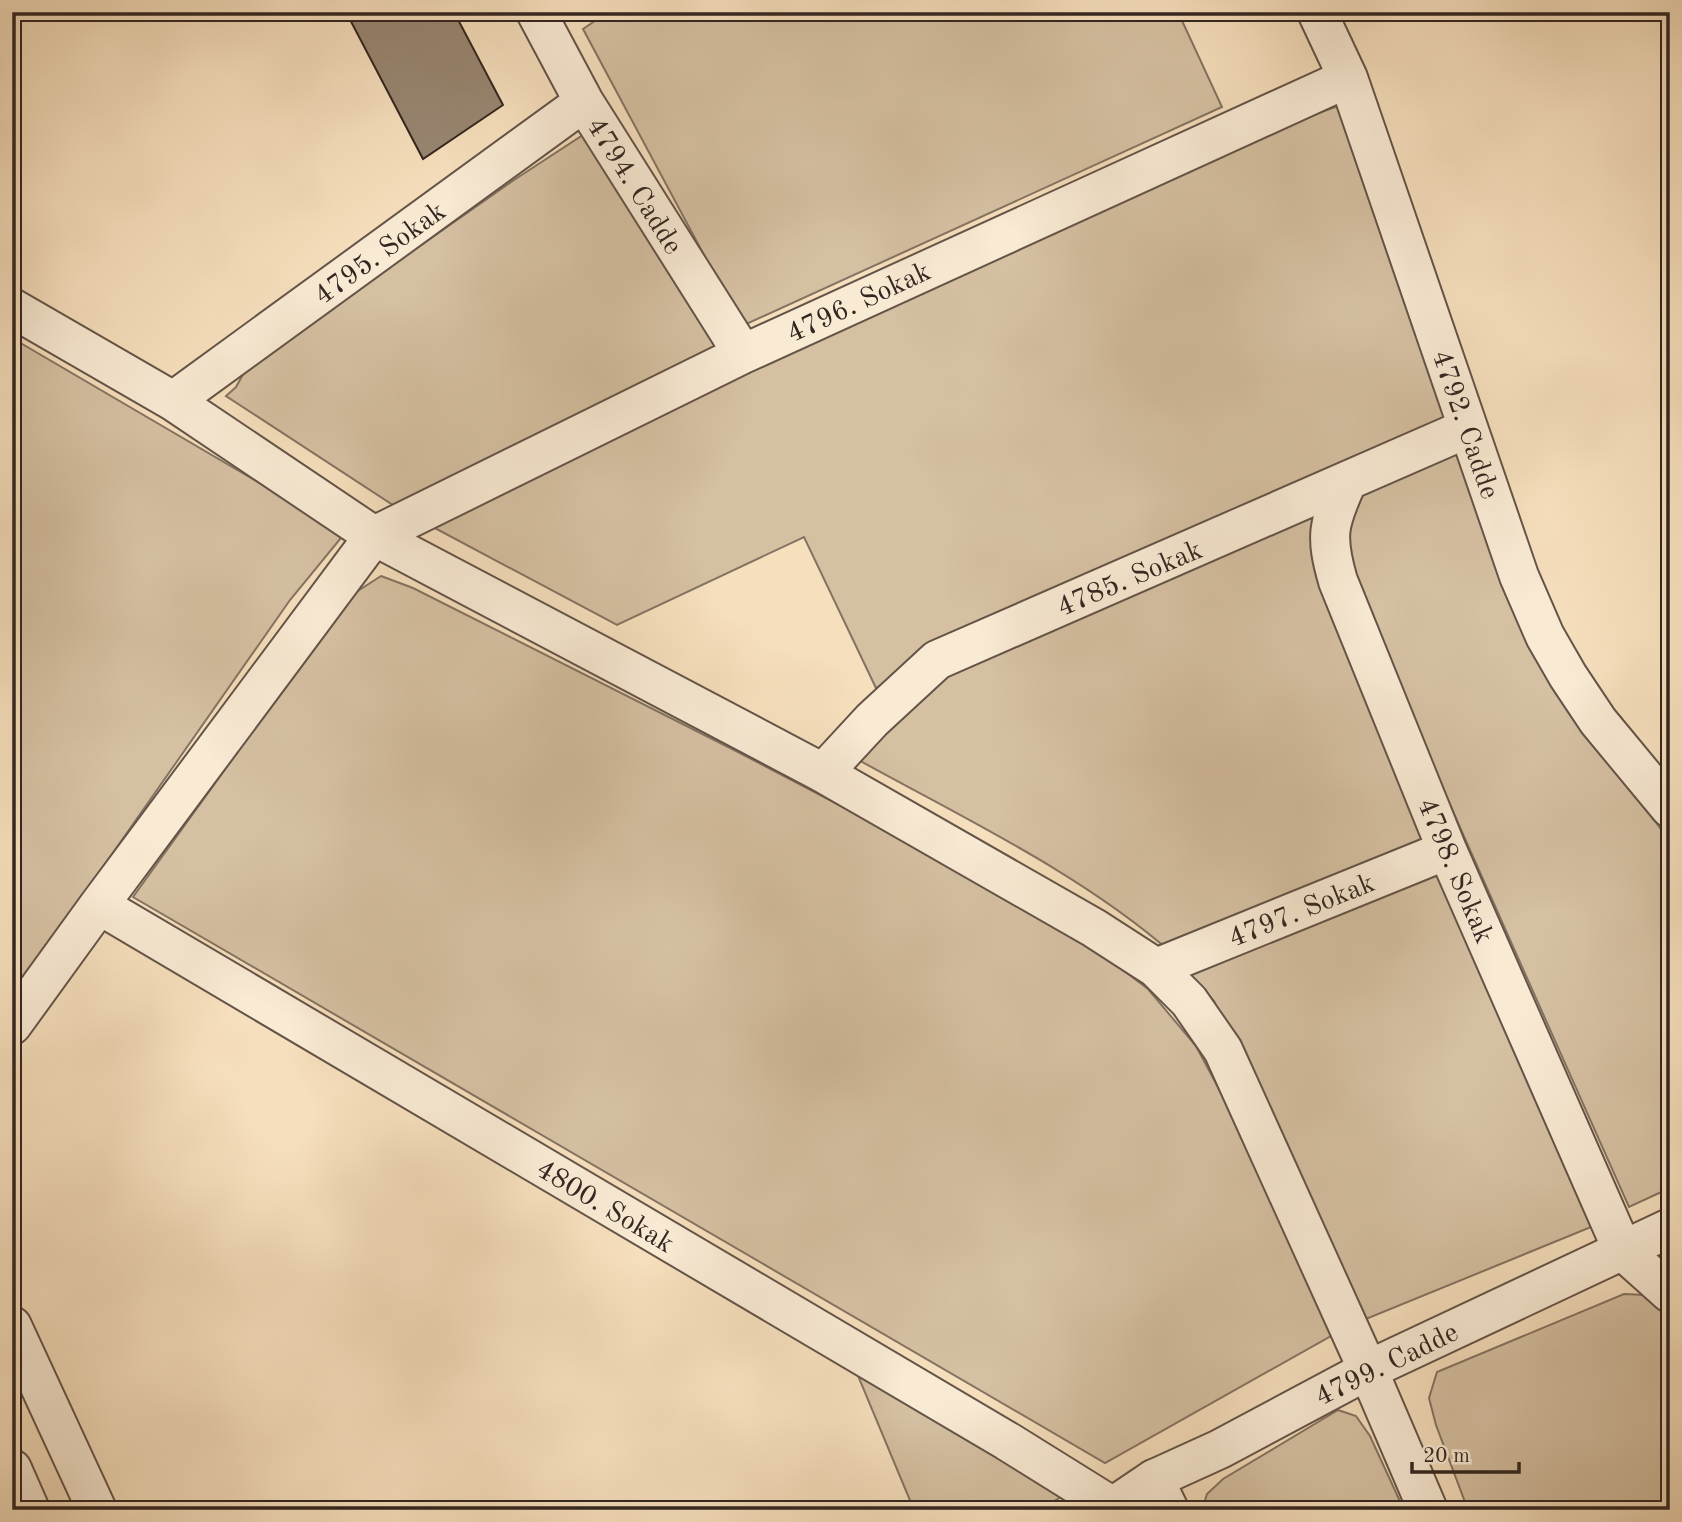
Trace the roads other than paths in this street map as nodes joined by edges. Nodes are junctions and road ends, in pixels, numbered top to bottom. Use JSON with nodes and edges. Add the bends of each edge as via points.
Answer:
{"nodes":[{"id":1,"x":1317,"y":12,"type":"edge"},
{"id":2,"x":543,"y":15,"type":"edge"},
{"id":3,"x":1348,"y":78,"type":"junction"},
{"id":4,"x":584,"y":102,"type":"junction"},
{"id":5,"x":12,"y":308,"type":"edge"},
{"id":6,"x":743,"y":354,"type":"junction"},
{"id":7,"x":173,"y":401,"type":"junction"},
{"id":8,"x":1468,"y":428,"type":"junction"},
{"id":9,"x":1347,"y":482,"type":"junction"},
{"id":10,"x":374,"y":536,"type":"junction"},
{"id":11,"x":822,"y":773,"type":"junction"},
{"id":12,"x":1670,"y":808,"type":"edge"},
{"id":13,"x":1447,"y":850,"type":"junction"},
{"id":14,"x":99,"y":905,"type":"junction"},
{"id":15,"x":1156,"y":968,"type":"junction"},
{"id":16,"x":12,"y":1025,"type":"edge"},
{"id":17,"x":1670,"y":1228,"type":"edge"},
{"id":18,"x":1623,"y":1251,"type":"junction"},
{"id":19,"x":1670,"y":1293,"type":"edge"},
{"id":20,"x":12,"y":1326,"type":"edge"},
{"id":21,"x":1368,"y":1370,"type":"junction"},
{"id":22,"x":12,"y":1469,"type":"edge"},
{"id":23,"x":1162,"y":1494,"type":"edge"},
{"id":24,"x":1110,"y":1508,"type":"edge"},
{"id":25,"x":30,"y":1510,"type":"edge"},
{"id":26,"x":97,"y":1510,"type":"edge"},
{"id":27,"x":1428,"y":1510,"type":"edge"}],
"edges":[{"from":1,"to":3,"type":"street","name":"4792. Cadde"},
{"from":2,"to":4,"type":"street","name":"4794. Cadde"},
{"from":3,"to":6,"type":"street","name":"4796. Sokak"},
{"from":3,"to":8,"type":"street","name":"4792. Cadde"},
{"from":4,"to":6,"type":"street","name":"4794. Cadde"},
{"from":4,"to":7,"type":"street","name":"4795. Sokak"},
{"from":5,"to":7,"type":"street"},
{"from":6,"to":10,"type":"street","name":"4796. Sokak"},
{"from":7,"to":10,"type":"street"},
{"from":8,"to":9,"type":"street","name":"4785. Sokak"},
{"from":8,"to":12,"type":"street","name":"4792. Cadde","via":[[1519,576],[1545,636],[1598,721]]},
{"from":9,"to":11,"type":"street","name":"4785. Sokak","via":[[937,660]]},
{"from":9,"to":13,"type":"street","name":"4798. Sokak","via":[[1329,529],[1330,553]]},
{"from":10,"to":11,"type":"street"},
{"from":10,"to":14,"type":"street"},
{"from":11,"to":15,"type":"street"},
{"from":13,"to":15,"type":"street","name":"4797. Sokak"},
{"from":13,"to":18,"type":"street","name":"4798. Sokak"},
{"from":14,"to":16,"type":"street"},
{"from":14,"to":24,"type":"street","name":"4800. Sokak","via":[[1007,1441]]},
{"from":15,"to":21,"type":"street","via":[[1189,1001],[1223,1050]]},
{"from":17,"to":18,"type":"street","name":"4799. Cadde"},
{"from":18,"to":19,"type":"street"},
{"from":18,"to":21,"type":"street","name":"4799. Cadde"},
{"from":20,"to":26,"type":"street"},
{"from":21,"to":23,"type":"street","name":"4799. Cadde","via":[[1220,1449]]},
{"from":21,"to":27,"type":"street"},
{"from":22,"to":25,"type":"street"},
{"from":23,"to":24,"type":"street","name":"4799. Cadde"}]}
